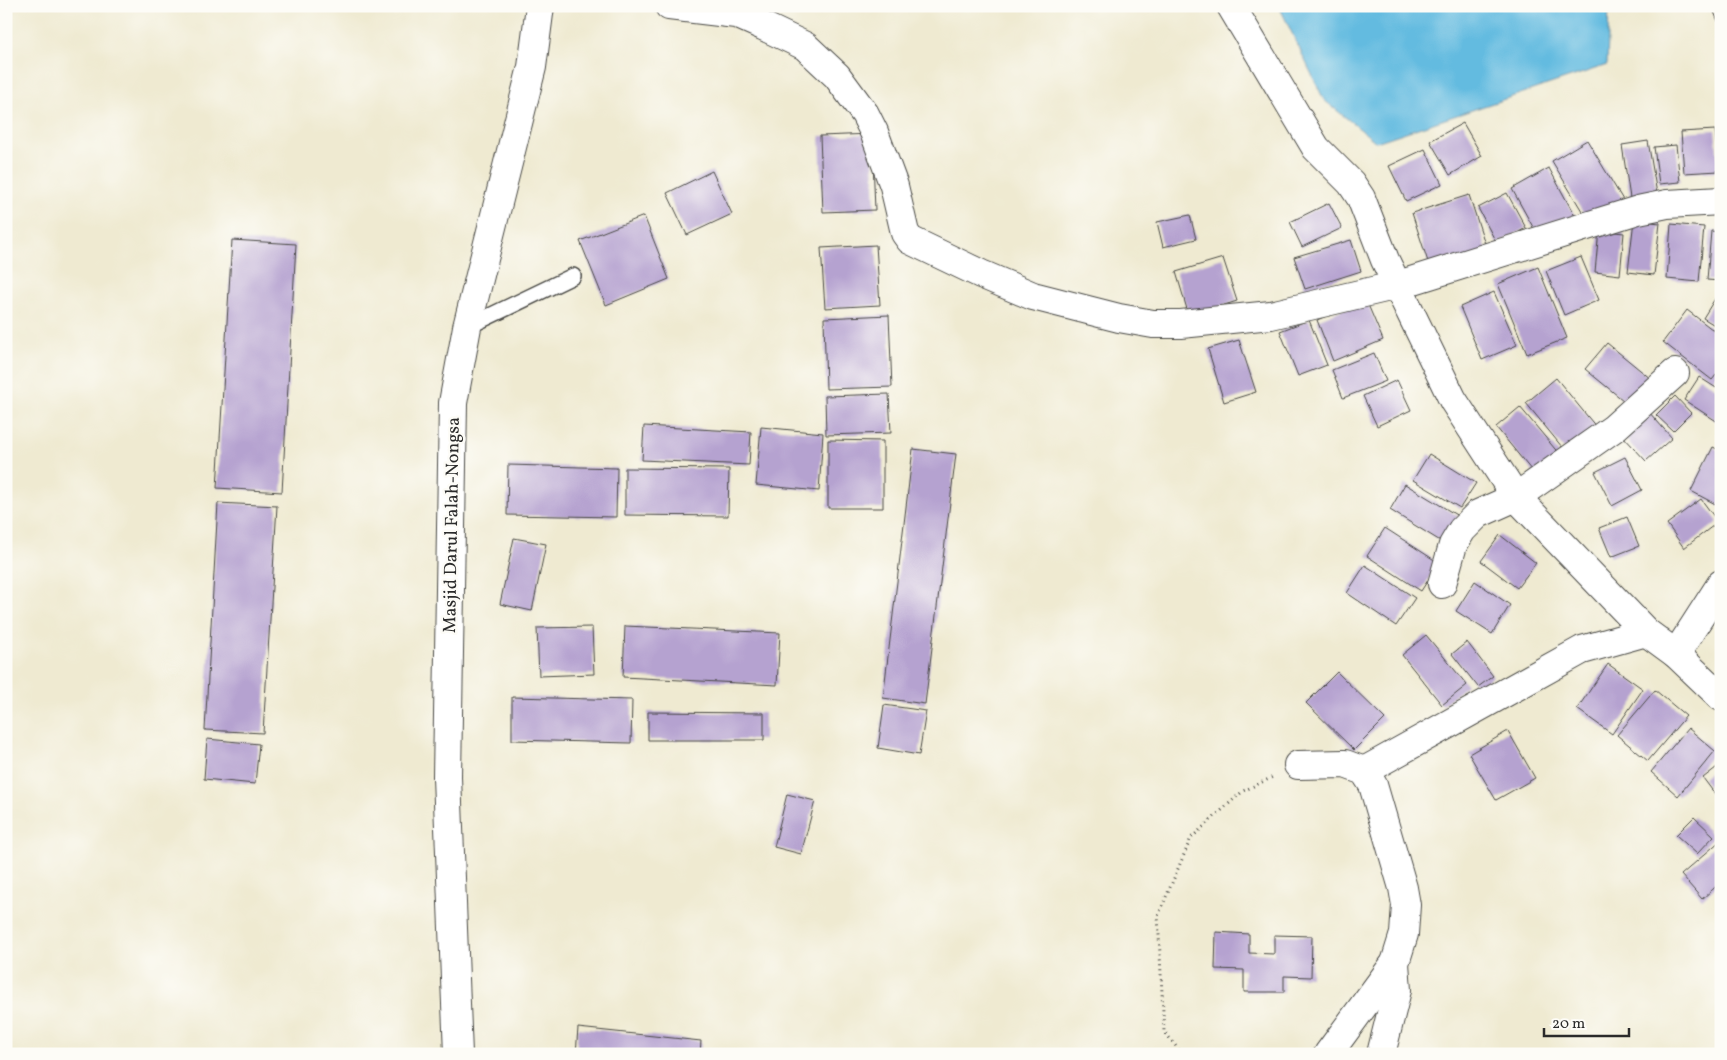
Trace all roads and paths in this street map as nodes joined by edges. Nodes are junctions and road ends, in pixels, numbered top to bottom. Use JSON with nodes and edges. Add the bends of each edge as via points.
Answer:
{"nodes":[{"id":1,"x":540,"y":6,"type":"edge"},
{"id":2,"x":669,"y":6,"type":"edge"},
{"id":3,"x":1231,"y":6,"type":"edge"},
{"id":4,"x":1721,"y":201,"type":"edge"},
{"id":5,"x":573,"y":276,"type":"dead end"},
{"id":6,"x":1398,"y":285,"type":"junction"},
{"id":7,"x":467,"y":327,"type":"junction"},
{"id":8,"x":1675,"y":373,"type":"dead end"},
{"id":9,"x":1516,"y":497,"type":"junction"},
{"id":10,"x":1442,"y":584,"type":"dead end"},
{"id":11,"x":1721,"y":584,"type":"edge"},
{"id":12,"x":1646,"y":632,"type":"junction"},
{"id":13,"x":1676,"y":654,"type":"junction"},
{"id":14,"x":1721,"y":697,"type":"edge"},
{"id":15,"x":1298,"y":765,"type":"joint"},
{"id":16,"x":1364,"y":771,"type":"junction"},
{"id":17,"x":1395,"y":963,"type":"junction"},
{"id":18,"x":458,"y":1054,"type":"edge"},
{"id":19,"x":1182,"y":1054,"type":"edge"},
{"id":20,"x":1328,"y":1054,"type":"edge"},
{"id":21,"x":1381,"y":1054,"type":"edge"}],
"edges":[{"from":1,"to":7,"type":"street","name":"Masjid Darul Falah-Nongsa","via":[[532,67]]},
{"from":2,"to":6,"type":"street","via":[[736,14],[805,46],[837,76],[865,114],[894,186],[905,233],[910,240],[1033,296],[1118,318],[1153,324],[1181,324],[1271,315]]},
{"from":3,"to":6,"type":"street","via":[[1316,148],[1361,198]]},
{"from":4,"to":6,"type":"street","via":[[1667,204],[1638,210]]},
{"from":5,"to":7,"type":"lane"},
{"from":6,"to":9,"type":"street","via":[[1454,400]]},
{"from":7,"to":18,"type":"street","name":"Masjid Darul Falah-Nongsa","via":[[453,403],[448,758]]},
{"from":8,"to":9,"type":"street","via":[[1614,428]]},
{"from":9,"to":10,"type":"street","via":[[1478,514],[1462,530],[1453,545]]},
{"from":9,"to":12,"type":"street"},
{"from":11,"to":13,"type":"street"},
{"from":12,"to":13,"type":"street"},
{"from":12,"to":16,"type":"street","via":[[1582,650]]},
{"from":13,"to":14,"type":"street"},
{"from":15,"to":16,"type":"street","via":[[1345,764]]},
{"from":15,"to":19,"type":"path","via":[[1243,791],[1191,838],[1158,916],[1164,1031]]},
{"from":16,"to":17,"type":"street","via":[[1374,785],[1406,905],[1404,934]]},
{"from":17,"to":20,"type":"street"},
{"from":17,"to":21,"type":"street","via":[[1396,990]]}]}
